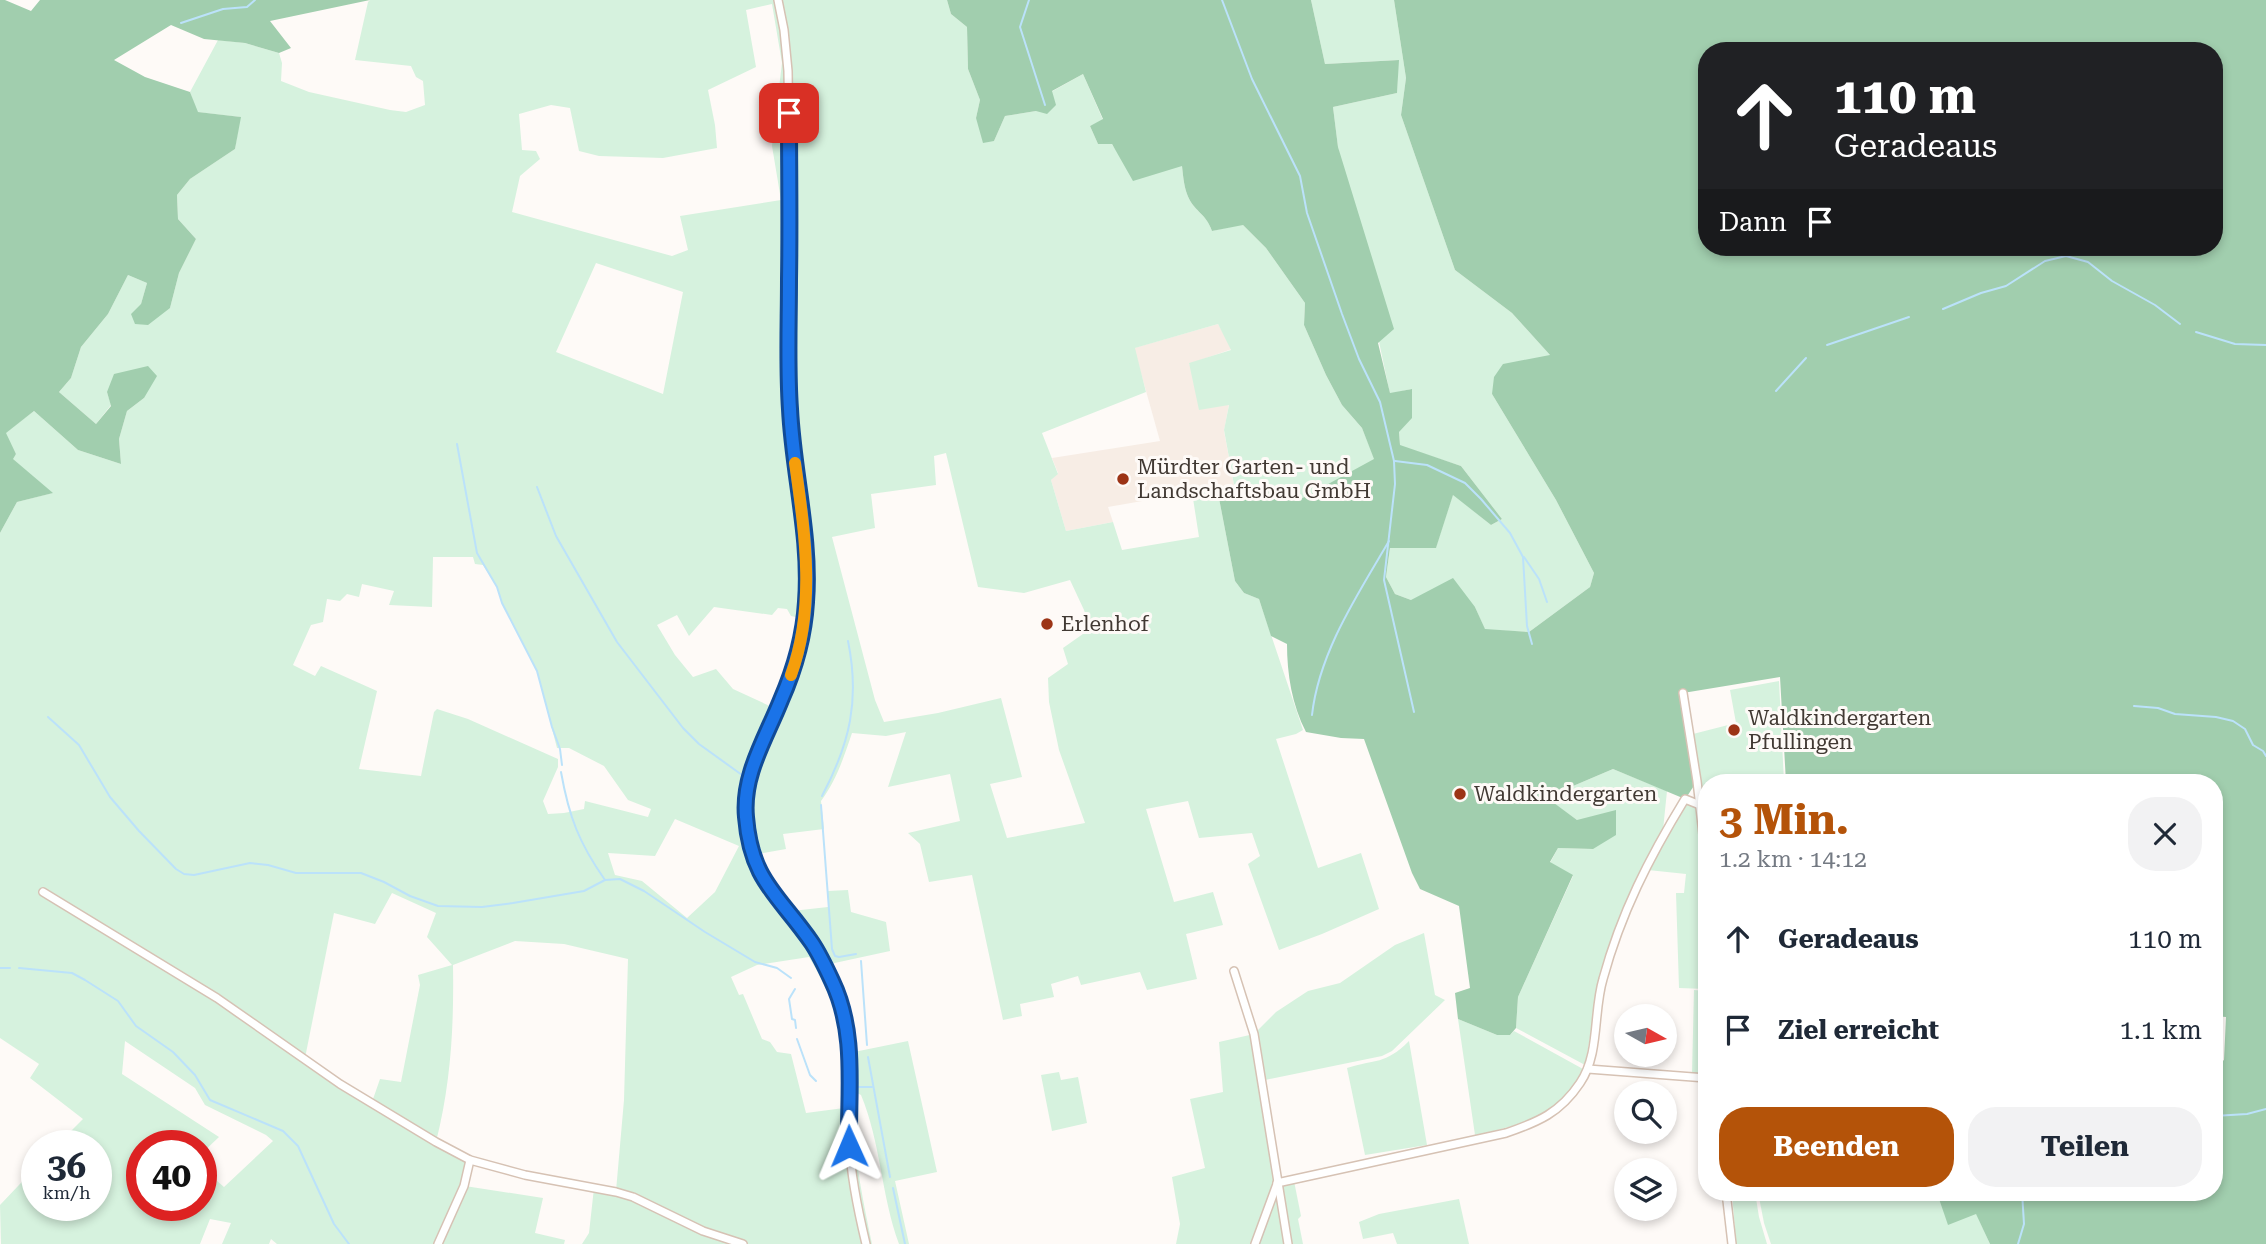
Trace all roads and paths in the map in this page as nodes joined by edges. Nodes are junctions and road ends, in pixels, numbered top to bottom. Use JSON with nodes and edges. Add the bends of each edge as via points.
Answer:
{"nodes":[{"id":1,"x":778,"y":0,"type":"edge"},
{"id":2,"x":1683,"y":693,"type":"dead end"},
{"id":3,"x":1698,"y":792,"type":"edge"},
{"id":4,"x":1698,"y":804,"type":"edge"},
{"id":5,"x":43,"y":892,"type":"dead end"},
{"id":6,"x":1234,"y":971,"type":"dead end"},
{"id":7,"x":1588,"y":1069,"type":"junction"},
{"id":8,"x":1698,"y":1078,"type":"edge"},
{"id":9,"x":470,"y":1160,"type":"junction"},
{"id":10,"x":1277,"y":1183,"type":"junction"},
{"id":11,"x":1727,"y":1201,"type":"edge"},
{"id":12,"x":438,"y":1244,"type":"edge"},
{"id":13,"x":743,"y":1244,"type":"edge"},
{"id":14,"x":866,"y":1244,"type":"edge"},
{"id":15,"x":1255,"y":1244,"type":"edge"},
{"id":16,"x":1288,"y":1244,"type":"edge"},
{"id":17,"x":1732,"y":1244,"type":"edge"}],
"edges":[{"from":1,"to":14,"type":"street","via":[[789,71],[789,392],[807,586],[796,662],[758,753],[745,813],[760,874],[813,945],[834,984],[844,1019],[849,1053],[849,1146]]},
{"from":2,"to":3,"type":"street"},
{"from":4,"to":7,"type":"street","via":[[1685,799],[1632,894],[1602,982]]},
{"from":5,"to":9,"type":"street","via":[[216,998],[340,1084]]},
{"from":6,"to":10,"type":"street","via":[[1254,1034]]},
{"from":7,"to":8,"type":"street"},
{"from":7,"to":10,"type":"street","via":[[1558,1109],[1536,1123]]},
{"from":9,"to":12,"type":"street","via":[[464,1186]]},
{"from":9,"to":13,"type":"street","via":[[633,1197],[703,1231]]},
{"from":10,"to":15,"type":"street"},
{"from":10,"to":16,"type":"street"},
{"from":11,"to":17,"type":"street"}]}
